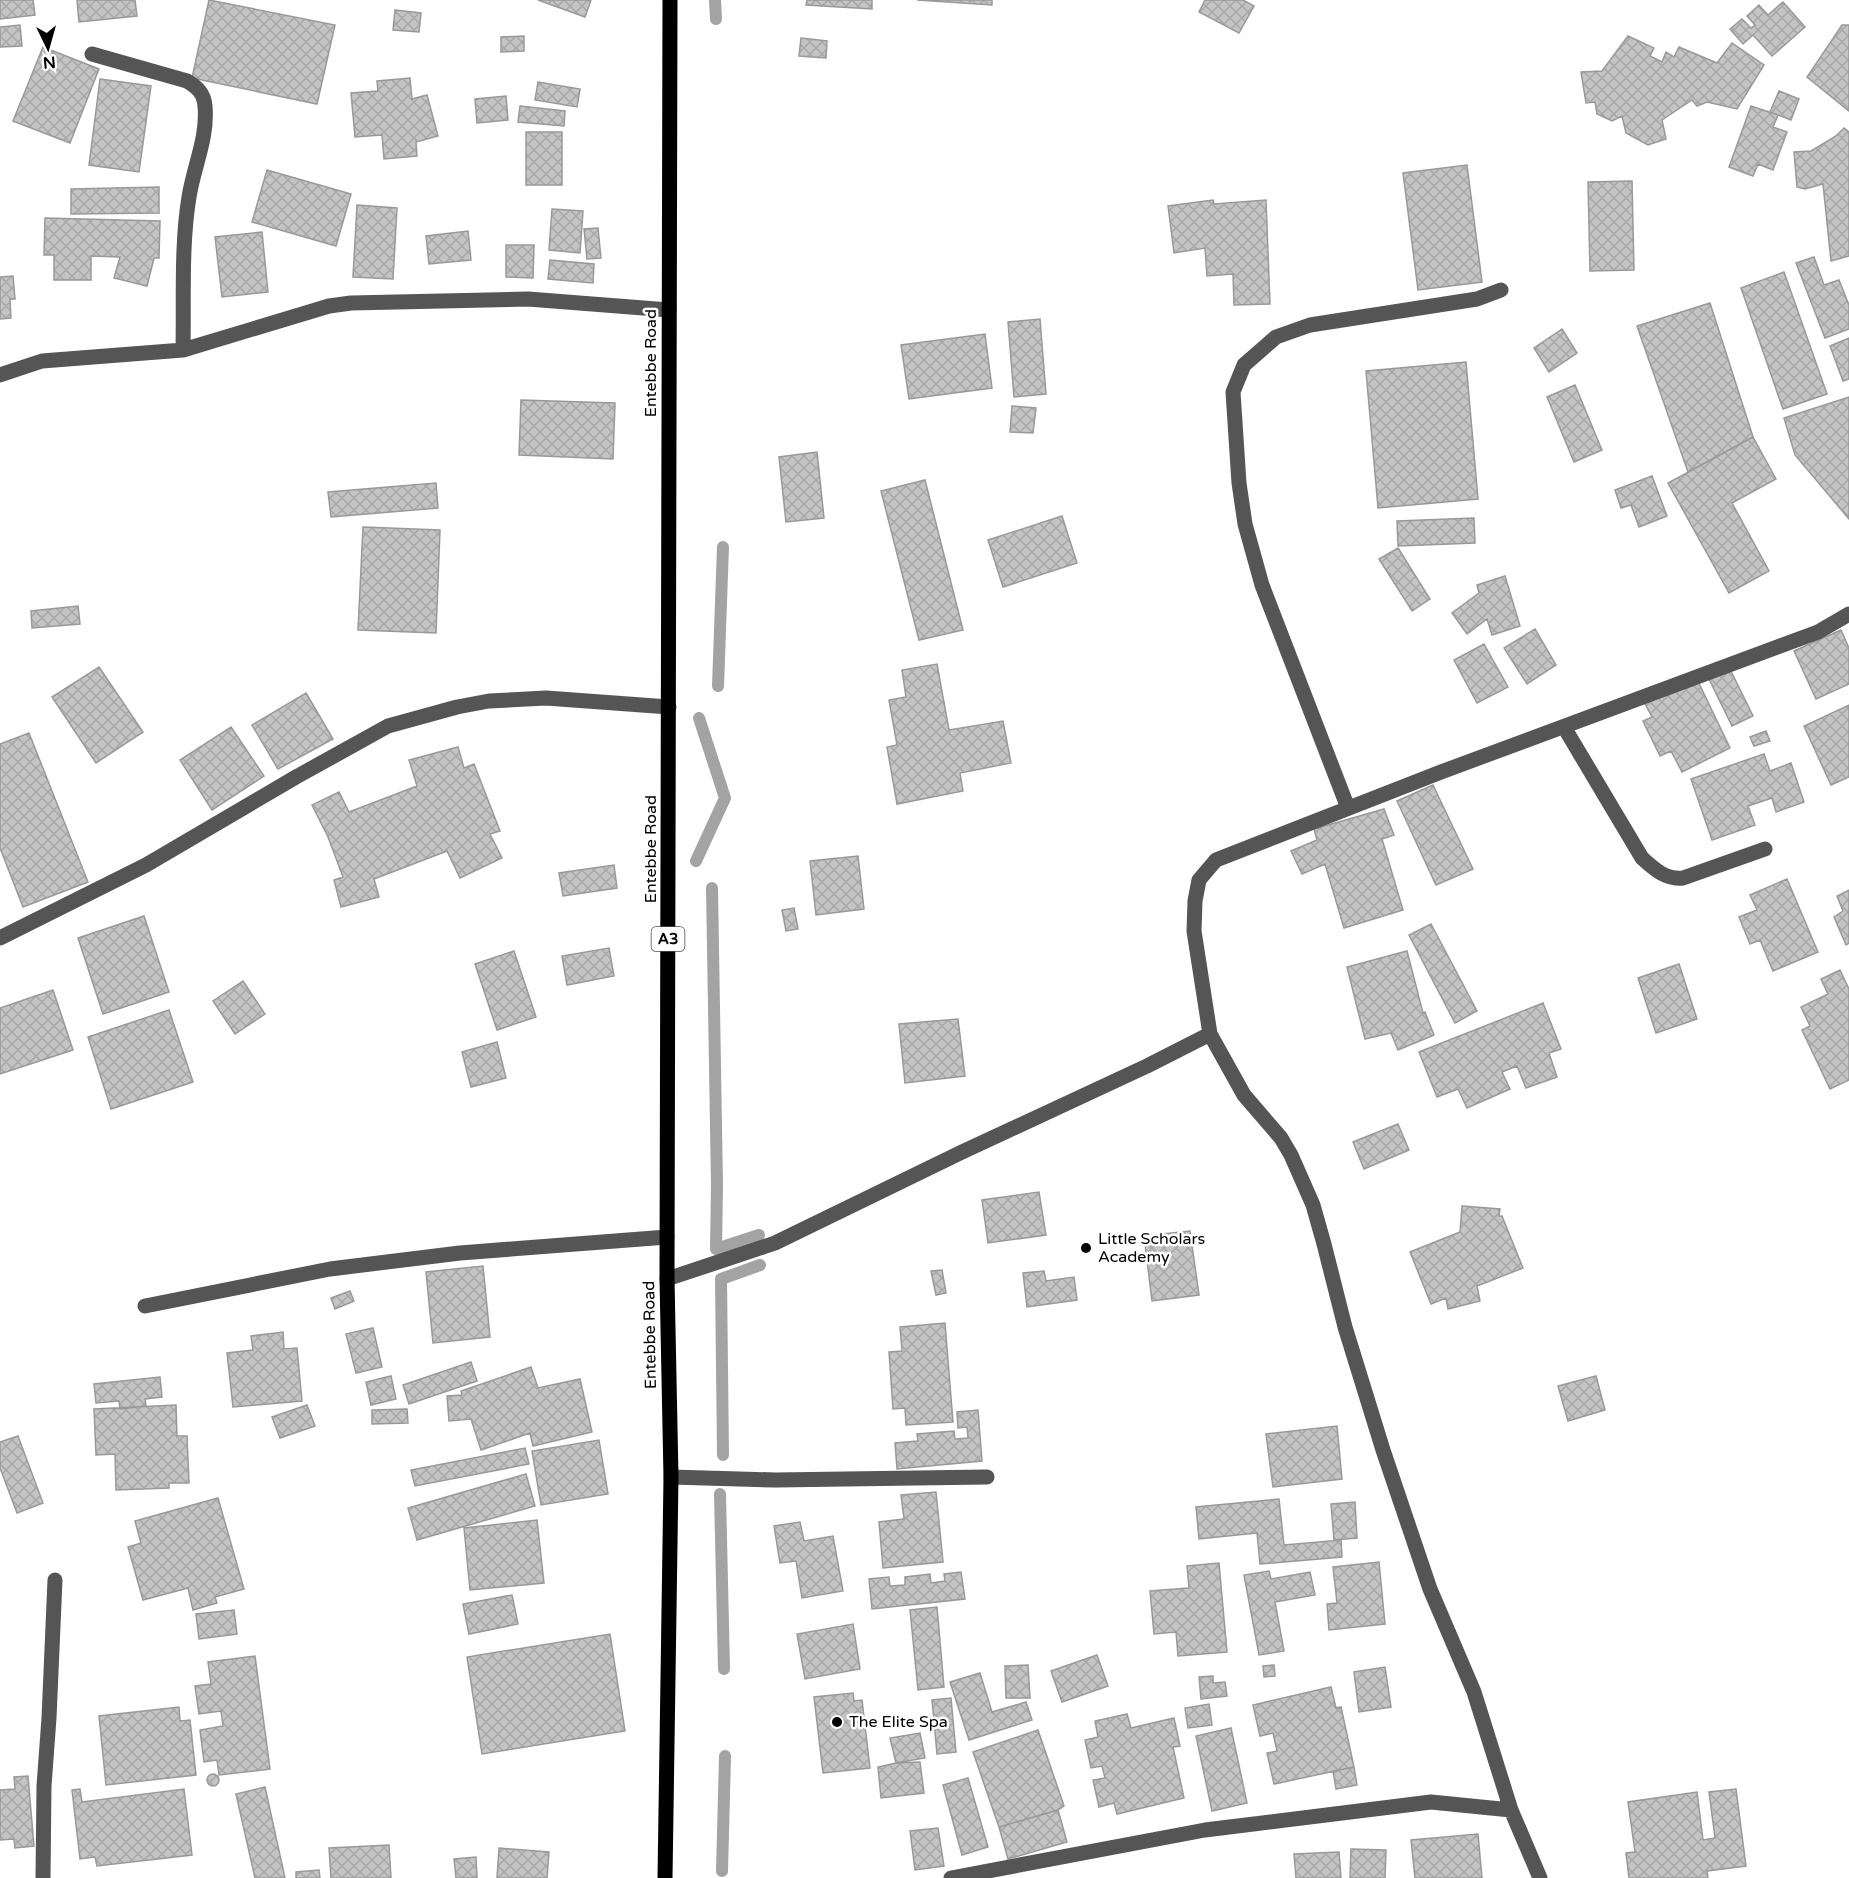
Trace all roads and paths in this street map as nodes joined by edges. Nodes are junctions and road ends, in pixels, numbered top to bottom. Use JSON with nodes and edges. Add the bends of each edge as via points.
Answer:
{"nodes":[{"id":1,"x":670,"y":0,"type":"edge"},
{"id":2,"x":93,"y":54,"type":"dead end"},
{"id":3,"x":1501,"y":290,"type":"dead end"},
{"id":4,"x":669,"y":310,"type":"junction"},
{"id":5,"x":183,"y":350,"type":"junction"},
{"id":6,"x":0,"y":375,"type":"edge"},
{"id":7,"x":1849,"y":614,"type":"edge"},
{"id":8,"x":669,"y":707,"type":"junction"},
{"id":9,"x":1564,"y":727,"type":"junction"},
{"id":10,"x":1348,"y":808,"type":"junction"},
{"id":11,"x":1765,"y":849,"type":"dead end"},
{"id":12,"x":0,"y":938,"type":"edge"},
{"id":13,"x":1210,"y":1034,"type":"junction"},
{"id":14,"x":667,"y":1237,"type":"junction"},
{"id":15,"x":667,"y":1279,"type":"junction"},
{"id":16,"x":145,"y":1306,"type":"dead end"},
{"id":17,"x":671,"y":1477,"type":"junction"},
{"id":18,"x":987,"y":1477,"type":"dead end"},
{"id":19,"x":55,"y":1580,"type":"dead end"},
{"id":20,"x":1512,"y":1810,"type":"junction"},
{"id":21,"x":43,"y":1878,"type":"edge"},
{"id":22,"x":665,"y":1878,"type":"edge"},
{"id":23,"x":951,"y":1878,"type":"edge"},
{"id":24,"x":1540,"y":1878,"type":"edge"}],
"edges":[{"from":1,"to":4,"type":"main road","name":"Entebbe Road","number":"A3"},
{"from":2,"to":5,"type":"street","via":[[187,81],[200,90],[205,104],[204,135],[189,196],[185,233]]},
{"from":3,"to":10,"type":"street","via":[[1477,299],[1310,325],[1276,337],[1244,365],[1233,392],[1239,483],[1253,554]]},
{"from":4,"to":5,"type":"street","via":[[528,299],[351,303],[329,306]]},
{"from":4,"to":8,"type":"main road","name":"Entebbe Road","number":"A3"},
{"from":5,"to":6,"type":"street","via":[[42,361]]},
{"from":7,"to":9,"type":"street","via":[[1818,632]]},
{"from":8,"to":12,"type":"street","via":[[546,698],[489,701],[388,726],[146,865]]},
{"from":8,"to":14,"type":"main road","name":"Entebbe Road","number":"A3"},
{"from":9,"to":10,"type":"street"},
{"from":9,"to":11,"type":"street","via":[[1642,858],[1657,871],[1683,878]]},
{"from":10,"to":13,"type":"street","via":[[1216,860],[1199,880],[1194,931]]},
{"from":13,"to":15,"type":"street","via":[[775,1243]]},
{"from":13,"to":20,"type":"street","via":[[1244,1095],[1281,1138],[1313,1205],[1386,1460],[1430,1589],[1474,1692]]},
{"from":14,"to":15,"type":"main road","name":"Entebbe Road","number":"A3"},
{"from":14,"to":16,"type":"street","via":[[460,1253],[330,1269]]},
{"from":15,"to":17,"type":"main road","name":"Entebbe Road","number":"A3"},
{"from":17,"to":18,"type":"street"},
{"from":17,"to":22,"type":"main road","name":"Entebbe Road","number":"A3"},
{"from":19,"to":21,"type":"street"},
{"from":20,"to":23,"type":"street","via":[[1431,1802],[1409,1804],[1205,1830]]},
{"from":20,"to":24,"type":"street"}]}
